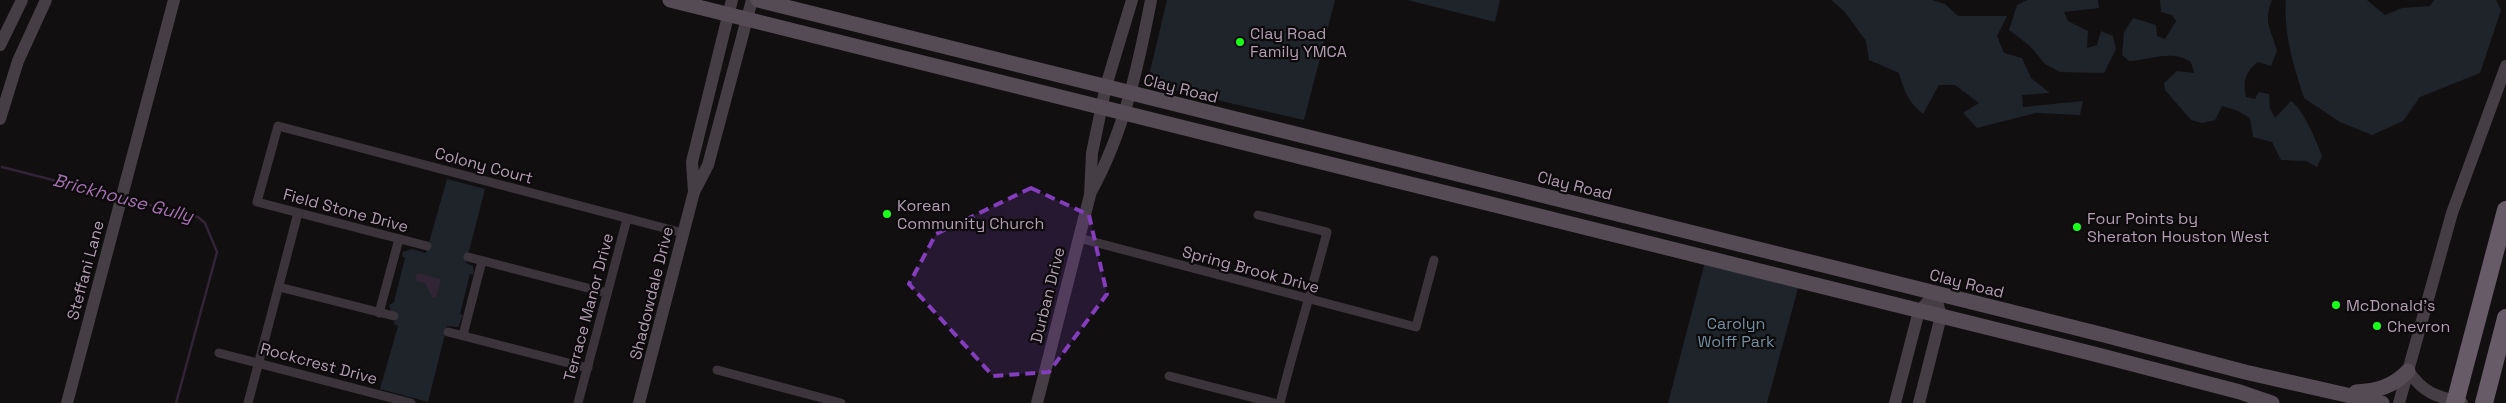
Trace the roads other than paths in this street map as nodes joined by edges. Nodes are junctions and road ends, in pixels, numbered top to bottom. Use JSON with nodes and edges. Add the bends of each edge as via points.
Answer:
{"nodes":[{"id":1,"x":22,"y":0,"type":"edge"},
{"id":2,"x":46,"y":0,"type":"edge"},
{"id":3,"x":174,"y":0,"type":"edge"},
{"id":4,"x":670,"y":0,"type":"edge"},
{"id":5,"x":752,"y":0,"type":"edge"},
{"id":6,"x":758,"y":0,"type":"edge"},
{"id":7,"x":1132,"y":0,"type":"edge"},
{"id":8,"x":1151,"y":0,"type":"edge"},
{"id":9,"x":731,"y":7,"type":"edge"},
{"id":10,"x":747,"y":19,"type":"junction"},
{"id":11,"x":0,"y":45,"type":"edge"},
{"id":12,"x":978,"y":54,"type":"junction"},
{"id":13,"x":2506,"y":66,"type":"edge"},
{"id":14,"x":972,"y":74,"type":"junction"},
{"id":15,"x":1106,"y":86,"type":"junction"},
{"id":16,"x":1131,"y":93,"type":"junction"},
{"id":17,"x":1102,"y":106,"type":"junction"},
{"id":18,"x":1126,"y":112,"type":"junction"},
{"id":19,"x":0,"y":118,"type":"edge"},
{"id":20,"x":1280,"y":130,"type":"junction"},
{"id":21,"x":1273,"y":149,"type":"junction"},
{"id":22,"x":1430,"y":167,"type":"junction"},
{"id":23,"x":1426,"y":188,"type":"junction"},
{"id":24,"x":694,"y":192,"type":"junction"},
{"id":25,"x":1090,"y":195,"type":"junction"},
{"id":26,"x":257,"y":202,"type":"joint"},
{"id":27,"x":1570,"y":202,"type":"junction"},
{"id":28,"x":2506,"y":210,"type":"edge"},
{"id":29,"x":298,"y":213,"type":"junction"},
{"id":30,"x":1258,"y":216,"type":"dead end"},
{"id":31,"x":627,"y":219,"type":"junction"},
{"id":32,"x":1567,"y":223,"type":"junction"},
{"id":33,"x":683,"y":233,"type":"junction"},
{"id":34,"x":1699,"y":234,"type":"junction"},
{"id":35,"x":1079,"y":238,"type":"junction"},
{"id":36,"x":398,"y":239,"type":"junction"},
{"id":37,"x":427,"y":246,"type":"dead end"},
{"id":38,"x":1694,"y":254,"type":"junction"},
{"id":39,"x":468,"y":257,"type":"dead end"},
{"id":40,"x":1434,"y":260,"type":"dead end"},
{"id":41,"x":482,"y":261,"type":"junction"},
{"id":42,"x":279,"y":287,"type":"junction"},
{"id":43,"x":607,"y":293,"type":"junction"},
{"id":44,"x":1935,"y":294,"type":"junction"},
{"id":45,"x":1309,"y":300,"type":"junction"},
{"id":46,"x":1919,"y":311,"type":"junction"},
{"id":47,"x":379,"y":313,"type":"junction"},
{"id":48,"x":394,"y":316,"type":"dead end"},
{"id":49,"x":1941,"y":316,"type":"junction"},
{"id":50,"x":2506,"y":318,"type":"edge"},
{"id":51,"x":448,"y":332,"type":"dead end"},
{"id":52,"x":2104,"y":334,"type":"junction"},
{"id":53,"x":462,"y":335,"type":"junction"},
{"id":54,"x":219,"y":353,"type":"dead end"},
{"id":55,"x":2098,"y":355,"type":"junction"},
{"id":56,"x":258,"y":363,"type":"junction"},
{"id":57,"x":588,"y":368,"type":"junction"},
{"id":58,"x":716,"y":370,"type":"dead end"},
{"id":59,"x":2408,"y":371,"type":"junction"},
{"id":60,"x":2245,"y":372,"type":"junction"},
{"id":61,"x":1169,"y":376,"type":"dead end"},
{"id":62,"x":2240,"y":392,"type":"junction"},
{"id":63,"x":2342,"y":394,"type":"junction"},
{"id":64,"x":2486,"y":395,"type":"edge"},
{"id":65,"x":67,"y":403,"type":"edge"},
{"id":66,"x":248,"y":403,"type":"edge"},
{"id":67,"x":411,"y":403,"type":"edge"},
{"id":68,"x":578,"y":403,"type":"edge"},
{"id":69,"x":639,"y":403,"type":"edge"},
{"id":70,"x":841,"y":403,"type":"edge"},
{"id":71,"x":1037,"y":403,"type":"edge"},
{"id":72,"x":1274,"y":403,"type":"edge"},
{"id":73,"x":1280,"y":403,"type":"edge"},
{"id":74,"x":1895,"y":403,"type":"edge"},
{"id":75,"x":1919,"y":403,"type":"edge"},
{"id":76,"x":2272,"y":403,"type":"edge"},
{"id":77,"x":2382,"y":403,"type":"edge"},
{"id":78,"x":2399,"y":403,"type":"edge"},
{"id":79,"x":2455,"y":403,"type":"edge"},
{"id":80,"x":2463,"y":403,"type":"edge"}],
"edges":[{"from":1,"to":11,"type":"street"},
{"from":2,"to":19,"type":"street","via":[[18,60]]},
{"from":3,"to":65,"type":"street","name":"Steffani Lane"},
{"from":4,"to":9,"type":"main road"},
{"from":5,"to":10,"type":"street","name":"Shadowdale Drive"},
{"from":6,"to":12,"type":"main road","name":"Clay Road"},
{"from":7,"to":15,"type":"street","name":"Durban Drive"},
{"from":8,"to":16,"type":"street","name":"Durban Drive"},
{"from":9,"to":10,"type":"main road"},
{"from":9,"to":24,"type":"street","name":"Shadowdale Drive","via":[[692,162]]},
{"from":10,"to":14,"type":"main road"},
{"from":10,"to":24,"type":"street","name":"Shadowdale Drive","via":[[708,165]]},
{"from":12,"to":14,"type":"main road"},
{"from":12,"to":15,"type":"main road","name":"Clay Road"},
{"from":13,"to":59,"type":"street","via":[[2452,213]]},
{"from":14,"to":17,"type":"main road"},
{"from":15,"to":16,"type":"main road","name":"Clay Road"},
{"from":15,"to":17,"type":"street","name":"Durban Drive"},
{"from":16,"to":18,"type":"street","name":"Durban Drive"},
{"from":16,"to":20,"type":"main road","name":"Clay Road"},
{"from":17,"to":18,"type":"main road"},
{"from":17,"to":25,"type":"street","name":"Durban Drive","via":[[1092,153]]},
{"from":18,"to":21,"type":"main road"},
{"from":18,"to":25,"type":"street","name":"Durban Drive","via":[[1108,160]]},
{"from":20,"to":21,"type":"main road"},
{"from":20,"to":22,"type":"main road","name":"Clay Road"},
{"from":21,"to":23,"type":"main road"},
{"from":22,"to":23,"type":"main road"},
{"from":22,"to":27,"type":"main road","name":"Clay Road"},
{"from":23,"to":32,"type":"main road"},
{"from":24,"to":33,"type":"street","name":"Shadowdale Drive"},
{"from":25,"to":35,"type":"street","name":"Durban Drive"},
{"from":26,"to":29,"type":"street","name":"Field Stone Drive"},
{"from":26,"to":31,"type":"street","name":"Colony Court","via":[[278,126]]},
{"from":27,"to":32,"type":"main road"},
{"from":27,"to":34,"type":"main road","name":"Clay Road"},
{"from":28,"to":79,"type":"highway","bridge":true},
{"from":29,"to":36,"type":"street","name":"Field Stone Drive"},
{"from":29,"to":42,"type":"street"},
{"from":30,"to":45,"type":"street","via":[[1327,232]]},
{"from":31,"to":33,"type":"street","name":"Colony Court"},
{"from":31,"to":43,"type":"street","name":"Terrace Manor Drive"},
{"from":32,"to":38,"type":"main road"},
{"from":33,"to":69,"type":"street","name":"Shadowdale Drive"},
{"from":34,"to":38,"type":"main road"},
{"from":34,"to":44,"type":"main road","name":"Clay Road"},
{"from":35,"to":45,"type":"street","name":"Spring Brook Drive"},
{"from":35,"to":71,"type":"street","name":"Durban Drive"},
{"from":36,"to":37,"type":"street","name":"Field Stone Drive"},
{"from":36,"to":47,"type":"street"},
{"from":38,"to":46,"type":"main road"},
{"from":39,"to":41,"type":"street"},
{"from":40,"to":45,"type":"street","name":"Spring Brook Drive","via":[[1416,327]]},
{"from":41,"to":43,"type":"street"},
{"from":41,"to":53,"type":"street"},
{"from":42,"to":47,"type":"street"},
{"from":42,"to":56,"type":"street"},
{"from":43,"to":57,"type":"street","name":"Terrace Manor Drive"},
{"from":44,"to":46,"type":"street"},
{"from":44,"to":49,"type":"street"},
{"from":44,"to":52,"type":"main road","name":"Clay Road"},
{"from":45,"to":73,"type":"street","via":[[1294,343]]},
{"from":46,"to":49,"type":"main road"},
{"from":46,"to":74,"type":"street"},
{"from":47,"to":48,"type":"street"},
{"from":49,"to":55,"type":"main road"},
{"from":49,"to":75,"type":"street"},
{"from":50,"to":64,"type":"highway"},
{"from":51,"to":53,"type":"street"},
{"from":52,"to":55,"type":"main road"},
{"from":52,"to":60,"type":"main road","name":"Clay Road"},
{"from":53,"to":57,"type":"street"},
{"from":54,"to":56,"type":"street","name":"Rockcrest Drive"},
{"from":55,"to":62,"type":"main road"},
{"from":56,"to":66,"type":"street"},
{"from":56,"to":67,"type":"street","name":"Rockcrest Drive"},
{"from":57,"to":68,"type":"street","name":"Terrace Manor Drive"},
{"from":58,"to":70,"type":"street"},
{"from":59,"to":63,"type":"main road","via":[[2376,391]]},
{"from":59,"to":78,"type":"street"},
{"from":59,"to":80,"type":"street","via":[[2430,394]]},
{"from":60,"to":62,"type":"main road"},
{"from":60,"to":63,"type":"main road","name":"Clay Road"},
{"from":61,"to":72,"type":"street"},
{"from":62,"to":76,"type":"main road"},
{"from":63,"to":77,"type":"main road","name":"Clay Road"}]}
